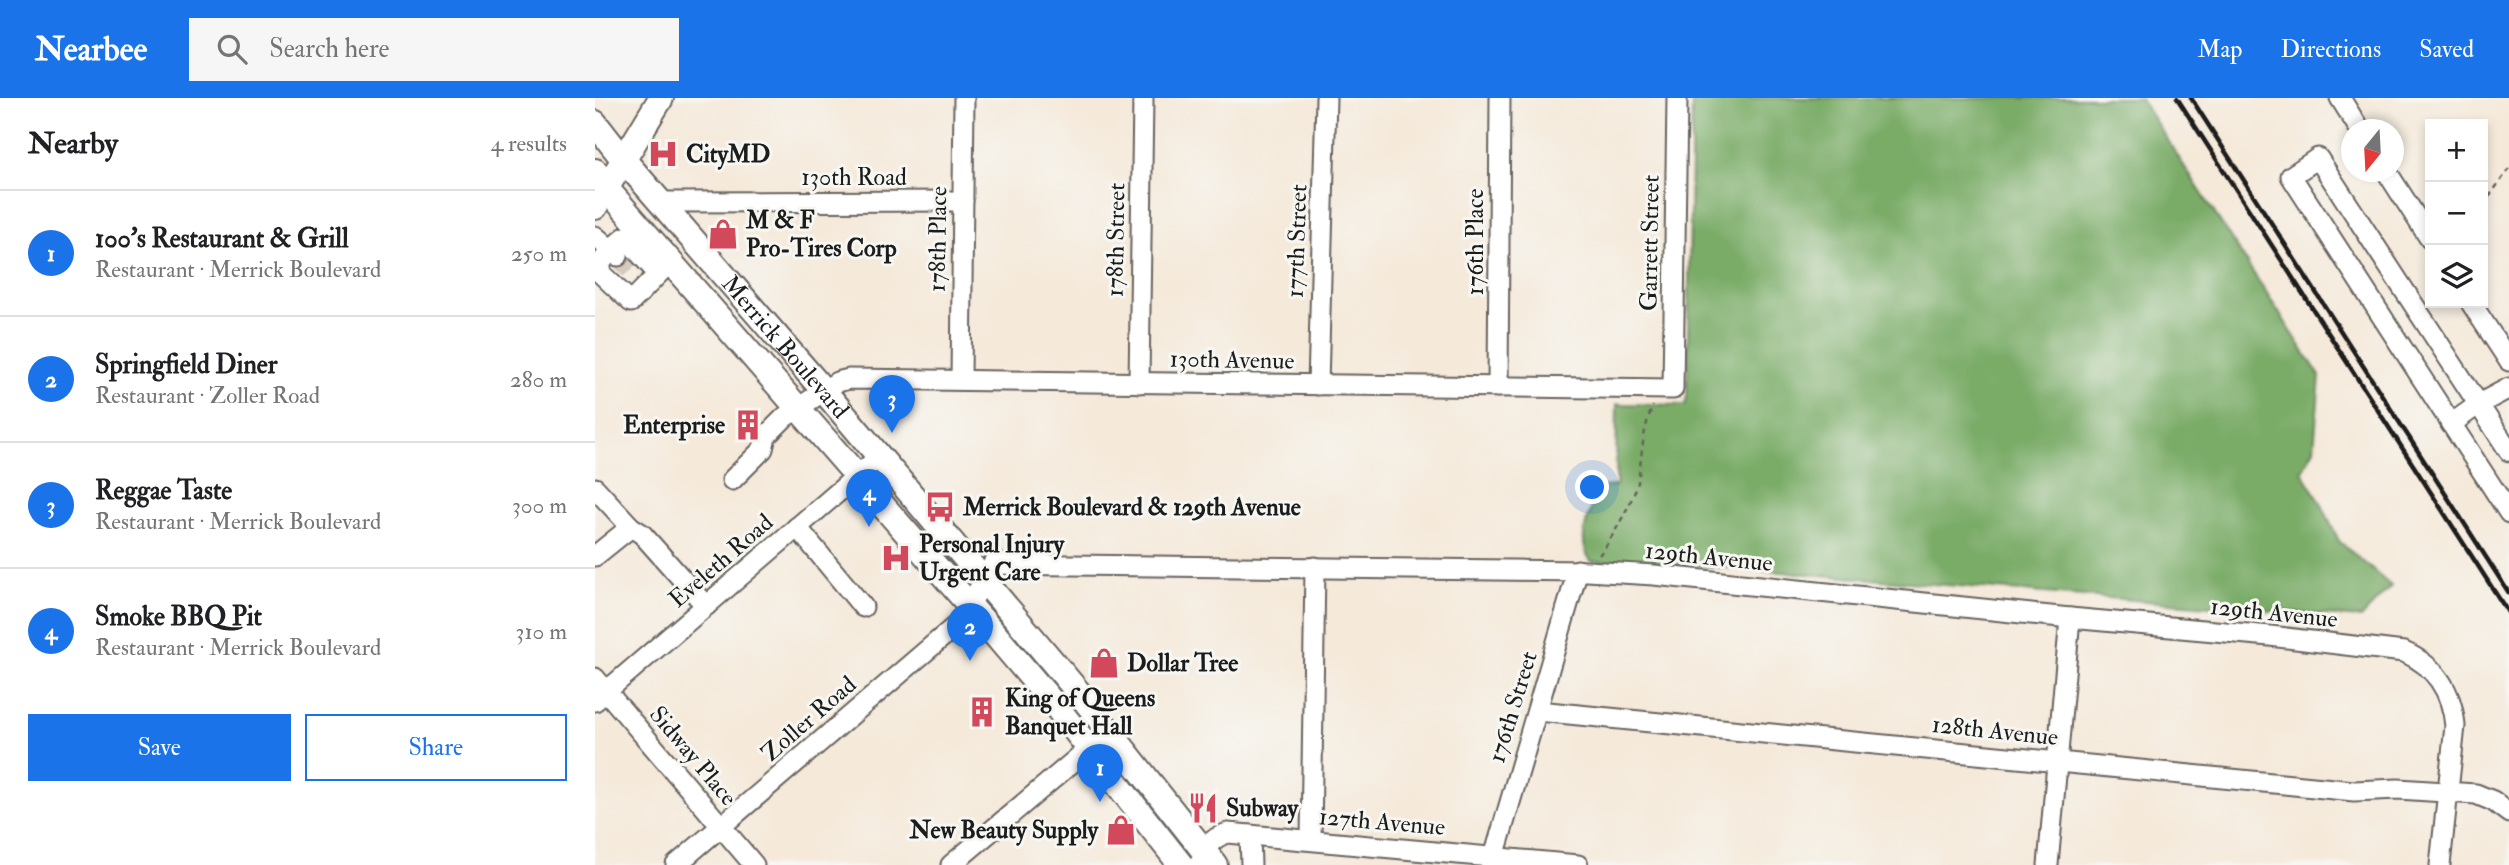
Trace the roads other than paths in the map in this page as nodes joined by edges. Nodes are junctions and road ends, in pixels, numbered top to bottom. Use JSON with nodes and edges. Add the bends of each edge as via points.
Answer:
{"nodes":[{"id":1,"x":661,"y":98,"type":"edge"},
{"id":2,"x":964,"y":98,"type":"edge"},
{"id":3,"x":1143,"y":98,"type":"edge"},
{"id":4,"x":1326,"y":98,"type":"edge"},
{"id":5,"x":1500,"y":98,"type":"edge"},
{"id":6,"x":1677,"y":98,"type":"edge"},
{"id":7,"x":2340,"y":98,"type":"edge"},
{"id":8,"x":2353,"y":119,"type":"edge"},
{"id":9,"x":595,"y":123,"type":"edge"},
{"id":10,"x":622,"y":159,"type":"junction"},
{"id":11,"x":2393,"y":182,"type":"edge"},
{"id":12,"x":599,"y":188,"type":"edge"},
{"id":13,"x":963,"y":201,"type":"junction"},
{"id":14,"x":660,"y":202,"type":"junction"},
{"id":15,"x":2425,"y":231,"type":"edge"},
{"id":16,"x":595,"y":236,"type":"edge"},
{"id":17,"x":615,"y":253,"type":"junction"},
{"id":18,"x":596,"y":269,"type":"edge"},
{"id":19,"x":653,"y":275,"type":"junction"},
{"id":20,"x":2475,"y":308,"type":"edge"},
{"id":21,"x":2509,"y":361,"type":"edge"},
{"id":22,"x":961,"y":380,"type":"junction"},
{"id":23,"x":1139,"y":383,"type":"junction"},
{"id":24,"x":1318,"y":386,"type":"junction"},
{"id":25,"x":1498,"y":387,"type":"junction"},
{"id":26,"x":2509,"y":388,"type":"edge"},
{"id":27,"x":824,"y":391,"type":"junction"},
{"id":28,"x":1665,"y":395,"type":"joint"},
{"id":29,"x":2479,"y":404,"type":"junction"},
{"id":30,"x":799,"y":409,"type":"junction"},
{"id":31,"x":2451,"y":424,"type":"junction"},
{"id":32,"x":2509,"y":451,"type":"edge"},
{"id":33,"x":879,"y":457,"type":"junction"},
{"id":34,"x":857,"y":475,"type":"junction"},
{"id":35,"x":732,"y":480,"type":"dead end"},
{"id":36,"x":596,"y":492,"type":"edge"},
{"id":37,"x":2509,"y":513,"type":"edge"},
{"id":38,"x":631,"y":527,"type":"junction"},
{"id":39,"x":797,"y":527,"type":"junction"},
{"id":40,"x":595,"y":556,"type":"edge"},
{"id":41,"x":1315,"y":568,"type":"junction"},
{"id":42,"x":1578,"y":570,"type":"junction"},
{"id":43,"x":984,"y":580,"type":"junction"},
{"id":44,"x":969,"y":605,"type":"junction"},
{"id":45,"x":706,"y":606,"type":"junction"},
{"id":46,"x":863,"y":607,"type":"dead end"},
{"id":47,"x":2070,"y":618,"type":"junction"},
{"id":48,"x":599,"y":690,"type":"edge"},
{"id":49,"x":1538,"y":710,"type":"junction"},
{"id":50,"x":1110,"y":732,"type":"junction"},
{"id":51,"x":1089,"y":748,"type":"junction"},
{"id":52,"x":2058,"y":762,"type":"junction"},
{"id":53,"x":2448,"y":792,"type":"junction"},
{"id":54,"x":2509,"y":813,"type":"edge"},
{"id":55,"x":721,"y":826,"type":"junction"},
{"id":56,"x":1250,"y":835,"type":"junction"},
{"id":57,"x":1311,"y":839,"type":"junction"},
{"id":58,"x":1494,"y":857,"type":"junction"},
{"id":59,"x":1206,"y":861,"type":"edge"},
{"id":60,"x":676,"y":865,"type":"edge"},
{"id":61,"x":754,"y":865,"type":"edge"},
{"id":62,"x":951,"y":865,"type":"edge"},
{"id":63,"x":1181,"y":865,"type":"edge"},
{"id":64,"x":1251,"y":865,"type":"edge"},
{"id":65,"x":1578,"y":865,"type":"edge"},
{"id":66,"x":2048,"y":865,"type":"edge"},
{"id":67,"x":2440,"y":865,"type":"edge"}],
"edges":[{"from":1,"to":10,"type":"main road"},
{"from":2,"to":13,"type":"street","name":"178th Place"},
{"from":3,"to":23,"type":"street","name":"178th Street"},
{"from":4,"to":24,"type":"street","name":"177th Street"},
{"from":5,"to":25,"type":"street","name":"176th Place"},
{"from":6,"to":28,"type":"street","name":"Garrett Street"},
{"from":7,"to":8,"type":"street"},
{"from":9,"to":10,"type":"main road","name":"Merrick Boulevard"},
{"from":10,"to":12,"type":"main road"},
{"from":10,"to":14,"type":"main road","name":"Merrick Boulevard"},
{"from":11,"to":15,"type":"street"},
{"from":12,"to":19,"type":"main road","name":"Merrick Boulevard"},
{"from":13,"to":14,"type":"street","name":"130th Road"},
{"from":13,"to":22,"type":"street","name":"178th Place"},
{"from":14,"to":27,"type":"main road","name":"Merrick Boulevard"},
{"from":16,"to":17,"type":"street"},
{"from":17,"to":18,"type":"street"},
{"from":17,"to":19,"type":"street","via":[[625,237]]},
{"from":18,"to":19,"type":"street","via":[[631,302]]},
{"from":19,"to":30,"type":"main road","name":"Merrick Boulevard"},
{"from":20,"to":21,"type":"street"},
{"from":22,"to":23,"type":"street","name":"130th Avenue"},
{"from":22,"to":27,"type":"street","name":"130th Avenue","via":[[849,379]]},
{"from":23,"to":24,"type":"street","name":"130th Avenue"},
{"from":24,"to":25,"type":"street","name":"130th Avenue"},
{"from":25,"to":28,"type":"street","name":"130th Avenue"},
{"from":26,"to":29,"type":"street"},
{"from":27,"to":30,"type":"street","name":"130th Avenue"},
{"from":27,"to":33,"type":"main road","name":"Merrick Boulevard"},
{"from":29,"to":31,"type":"street"},
{"from":29,"to":31,"type":"street","via":[[2318,158],[2291,176]]},
{"from":29,"to":32,"type":"street"},
{"from":30,"to":34,"type":"main road","name":"Merrick Boulevard"},
{"from":30,"to":35,"type":"street","name":"130th Avenue","via":[[766,436],[763,449]]},
{"from":31,"to":37,"type":"street"},
{"from":33,"to":34,"type":"street","name":"Eveleth Road"},
{"from":33,"to":43,"type":"main road","name":"Merrick Boulevard"},
{"from":34,"to":39,"type":"street","name":"Eveleth Road"},
{"from":34,"to":44,"type":"main road","name":"Merrick Boulevard"},
{"from":36,"to":38,"type":"street"},
{"from":38,"to":40,"type":"street"},
{"from":38,"to":45,"type":"street"},
{"from":39,"to":45,"type":"street","name":"Eveleth Road"},
{"from":39,"to":46,"type":"street"},
{"from":41,"to":42,"type":"street","name":"129th Avenue"},
{"from":41,"to":43,"type":"street","name":"129th Avenue","via":[[993,564]]},
{"from":41,"to":57,"type":"street"},
{"from":42,"to":47,"type":"street","name":"129th Avenue"},
{"from":42,"to":49,"type":"street","name":"176th Street"},
{"from":43,"to":44,"type":"street","name":"Zoller Road"},
{"from":43,"to":50,"type":"main road","name":"Merrick Boulevard"},
{"from":44,"to":51,"type":"main road","name":"Merrick Boulevard"},
{"from":44,"to":55,"type":"street","name":"Zoller Road","via":[[960,622]]},
{"from":45,"to":48,"type":"street","name":"Eveleth Road"},
{"from":47,"to":52,"type":"street"},
{"from":47,"to":53,"type":"street","name":"129th Avenue","via":[[2404,652],[2431,668],[2453,706]]},
{"from":48,"to":55,"type":"street","name":"Sidway Place"},
{"from":49,"to":52,"type":"street","name":"128th Avenue"},
{"from":49,"to":58,"type":"street","name":"176th Street"},
{"from":50,"to":51,"type":"street"},
{"from":50,"to":59,"type":"main road","name":"Merrick Boulevard"},
{"from":51,"to":62,"type":"street"},
{"from":51,"to":63,"type":"main road","name":"Merrick Boulevard"},
{"from":52,"to":53,"type":"street","name":"128th Avenue","via":[[2354,791]]},
{"from":52,"to":66,"type":"street"},
{"from":53,"to":54,"type":"street","name":"128th Avenue","via":[[2476,794]]},
{"from":53,"to":67,"type":"street"},
{"from":55,"to":60,"type":"street","name":"Zoller Road"},
{"from":55,"to":61,"type":"street","name":"Sidway Place"},
{"from":56,"to":57,"type":"street","name":"127th Avenue"},
{"from":56,"to":59,"type":"street","name":"127th Avenue","via":[[1216,836]]},
{"from":56,"to":64,"type":"street"},
{"from":57,"to":58,"type":"street","name":"127th Avenue"},
{"from":58,"to":65,"type":"street","name":"127th Avenue"}]}
